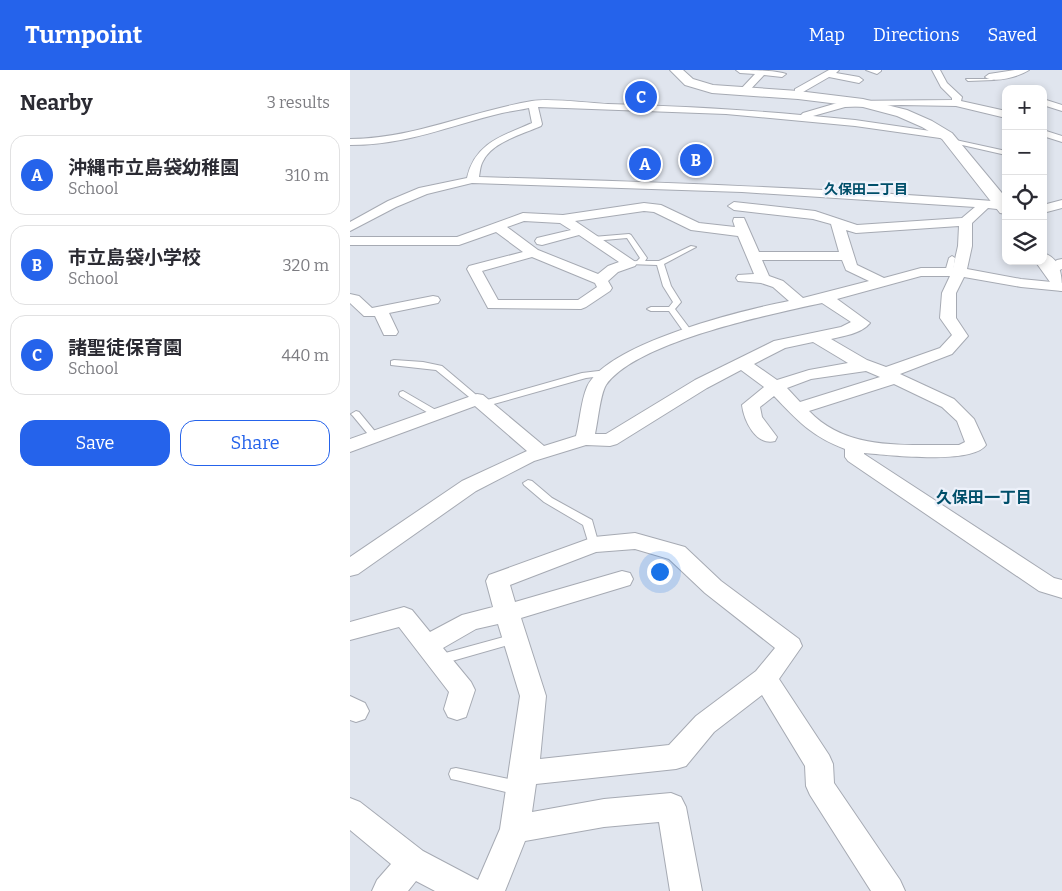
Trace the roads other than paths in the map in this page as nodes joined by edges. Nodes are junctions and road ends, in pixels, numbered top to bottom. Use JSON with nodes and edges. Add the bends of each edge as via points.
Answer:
{"nodes":[{"id":1,"x":676,"y":70,"type":"edge"},
{"id":2,"x":740,"y":70,"type":"edge"},
{"id":3,"x":936,"y":70,"type":"edge"},
{"id":4,"x":1026,"y":70,"type":"edge"},
{"id":5,"x":762,"y":72,"type":"junction"},
{"id":6,"x":831,"y":72,"type":"edge"},
{"id":7,"x":782,"y":74,"type":"dead end"},
{"id":8,"x":988,"y":76,"type":"edge"},
{"id":9,"x":858,"y":80,"type":"dead end"},
{"id":10,"x":968,"y":80,"type":"dead end"},
{"id":11,"x":734,"y":81,"type":"dead end"},
{"id":12,"x":1000,"y":86,"type":"dead end"},
{"id":13,"x":748,"y":87,"type":"junction"},
{"id":14,"x":893,"y":90,"type":"dead end"},
{"id":15,"x":798,"y":95,"type":"junction"},
{"id":16,"x":894,"y":102,"type":"junction"},
{"id":17,"x":863,"y":103,"type":"junction"},
{"id":18,"x":956,"y":103,"type":"junction"},
{"id":19,"x":1047,"y":103,"type":"edge"},
{"id":20,"x":533,"y":104,"type":"junction"},
{"id":21,"x":1062,"y":108,"type":"edge"},
{"id":22,"x":1002,"y":111,"type":"edge"},
{"id":23,"x":796,"y":118,"type":"junction"},
{"id":24,"x":1047,"y":133,"type":"edge"},
{"id":25,"x":949,"y":138,"type":"junction"},
{"id":26,"x":1062,"y":139,"type":"edge"},
{"id":27,"x":350,"y":142,"type":"edge"},
{"id":28,"x":1047,"y":144,"type":"edge"},
{"id":29,"x":1002,"y":152,"type":"edge"},
{"id":30,"x":472,"y":180,"type":"junction"},
{"id":31,"x":742,"y":188,"type":"junction"},
{"id":32,"x":1002,"y":203,"type":"edge"},
{"id":33,"x":985,"y":204,"type":"junction"},
{"id":34,"x":1062,"y":204,"type":"edge"},
{"id":35,"x":734,"y":206,"type":"junction"},
{"id":36,"x":1002,"y":207,"type":"edge"},
{"id":37,"x":1047,"y":210,"type":"edge"},
{"id":38,"x":1047,"y":212,"type":"edge"},
{"id":39,"x":1062,"y":215,"type":"edge"},
{"id":40,"x":563,"y":219,"type":"junction"},
{"id":41,"x":837,"y":222,"type":"junction"},
{"id":42,"x":966,"y":222,"type":"junction"},
{"id":43,"x":497,"y":226,"type":"junction"},
{"id":44,"x":350,"y":227,"type":"edge"},
{"id":45,"x":581,"y":231,"type":"junction"},
{"id":46,"x":742,"y":232,"type":"junction"},
{"id":47,"x":593,"y":239,"type":"junction"},
{"id":48,"x":350,"y":241,"type":"edge"},
{"id":49,"x":542,"y":241,"type":"dead end"},
{"id":50,"x":693,"y":247,"type":"dead end"},
{"id":51,"x":533,"y":253,"type":"junction"},
{"id":52,"x":753,"y":256,"type":"junction"},
{"id":53,"x":848,"y":256,"type":"junction"},
{"id":54,"x":634,"y":263,"type":"junction"},
{"id":55,"x":660,"y":263,"type":"junction"},
{"id":56,"x":953,"y":267,"type":"junction"},
{"id":57,"x":614,"y":269,"type":"junction"},
{"id":58,"x":575,"y":270,"type":"junction"},
{"id":59,"x":1056,"y":273,"type":"edge"},
{"id":60,"x":743,"y":278,"type":"dead end"},
{"id":61,"x":763,"y":279,"type":"junction"},
{"id":62,"x":600,"y":280,"type":"junction"},
{"id":63,"x":884,"y":283,"type":"junction"},
{"id":64,"x":350,"y":298,"type":"edge"},
{"id":65,"x":825,"y":298,"type":"junction"},
{"id":66,"x":433,"y":300,"type":"dead end"},
{"id":67,"x":800,"y":303,"type":"junction"},
{"id":68,"x":650,"y":309,"type":"dead end"},
{"id":69,"x":671,"y":309,"type":"junction"},
{"id":70,"x":380,"y":310,"type":"junction"},
{"id":71,"x":390,"y":332,"type":"dead end"},
{"id":72,"x":689,"y":334,"type":"junction"},
{"id":73,"x":816,"y":337,"type":"junction"},
{"id":74,"x":394,"y":363,"type":"dead end"},
{"id":75,"x":742,"y":363,"type":"junction"},
{"id":76,"x":868,"y":366,"type":"junction"},
{"id":77,"x":607,"y":373,"type":"junction"},
{"id":78,"x":891,"y":375,"type":"junction"},
{"id":79,"x":776,"y":387,"type":"junction"},
{"id":80,"x":403,"y":394,"type":"dead end"},
{"id":81,"x":480,"y":402,"type":"junction"},
{"id":82,"x":796,"y":409,"type":"junction"},
{"id":83,"x":356,"y":414,"type":"dead end"},
{"id":84,"x":438,"y":415,"type":"junction"},
{"id":85,"x":375,"y":437,"type":"junction"},
{"id":86,"x":768,"y":437,"type":"dead end"},
{"id":87,"x":585,"y":439,"type":"junction"},
{"id":88,"x":350,"y":446,"type":"edge"},
{"id":89,"x":854,"y":446,"type":"junction"},
{"id":90,"x":541,"y":452,"type":"junction"},
{"id":91,"x":528,"y":483,"type":"dead end"},
{"id":92,"x":594,"y":544,"type":"junction"},
{"id":93,"x":350,"y":568,"type":"edge"},
{"id":94,"x":622,"y":579,"type":"dead end"},
{"id":95,"x":1062,"y":589,"type":"edge"},
{"id":96,"x":508,"y":614,"type":"junction"},
{"id":97,"x":350,"y":631,"type":"edge"},
{"id":98,"x":516,"y":639,"type":"junction"},
{"id":99,"x":433,"y":653,"type":"junction"},
{"id":100,"x":765,"y":678,"type":"junction"},
{"id":101,"x":457,"y":709,"type":"dead end"},
{"id":102,"x":456,"y":774,"type":"dead end"},
{"id":103,"x":523,"y":781,"type":"junction"},
{"id":104,"x":350,"y":812,"type":"edge"},
{"id":105,"x":515,"y":829,"type":"junction"},
{"id":106,"x":412,"y":862,"type":"junction"},
{"id":107,"x":388,"y":891,"type":"edge"},
{"id":108,"x":467,"y":891,"type":"edge"},
{"id":109,"x":489,"y":891,"type":"edge"},
{"id":110,"x":686,"y":891,"type":"edge"},
{"id":111,"x":889,"y":891,"type":"edge"}],
"edges":[{"from":1,"to":13,"type":"street","via":[[689,82],[712,89]]},
{"from":2,"to":5,"type":"street"},
{"from":3,"to":18,"type":"street","via":[[942,83],[957,97]]},
{"from":4,"to":8,"type":"street"},
{"from":5,"to":7,"type":"street"},
{"from":5,"to":13,"type":"street"},
{"from":6,"to":9,"type":"street"},
{"from":6,"to":15,"type":"street","via":[[798,91]]},
{"from":8,"to":10,"type":"lane"},
{"from":8,"to":12,"type":"street"},
{"from":11,"to":13,"type":"street"},
{"from":13,"to":15,"type":"street"},
{"from":14,"to":16,"type":"street"},
{"from":15,"to":17,"type":"street"},
{"from":16,"to":17,"type":"street"},
{"from":16,"to":18,"type":"street"},
{"from":17,"to":23,"type":"street","via":[[844,104]]},
{"from":17,"to":25,"type":"street","via":[[927,124]]},
{"from":18,"to":22,"type":"street"},
{"from":19,"to":21,"type":"street"},
{"from":20,"to":23,"type":"street","via":[[726,111]]},
{"from":20,"to":27,"type":"street","via":[[401,139]]},
{"from":20,"to":30,"type":"street","via":[[536,124],[483,152],[476,161]]},
{"from":23,"to":25,"type":"street"},
{"from":24,"to":26,"type":"street"},
{"from":25,"to":29,"type":"lane"},
{"from":25,"to":32,"type":"street"},
{"from":26,"to":28,"type":"street"},
{"from":30,"to":31,"type":"street"},
{"from":30,"to":44,"type":"street","via":[[423,191]]},
{"from":31,"to":33,"type":"street"},
{"from":31,"to":35,"type":"street"},
{"from":33,"to":36,"type":"street"},
{"from":33,"to":42,"type":"street"},
{"from":34,"to":37,"type":"street"},
{"from":35,"to":41,"type":"street","via":[[815,215]]},
{"from":35,"to":46,"type":"street"},
{"from":38,"to":39,"type":"street"},
{"from":40,"to":43,"type":"street","via":[[523,217]]},
{"from":40,"to":45,"type":"street"},
{"from":40,"to":46,"type":"street","via":[[644,207],[657,208],[696,227]]},
{"from":41,"to":42,"type":"street","via":[[856,229],[880,222]]},
{"from":41,"to":53,"type":"street"},
{"from":42,"to":56,"type":"street","via":[[965,246]]},
{"from":43,"to":48,"type":"street","via":[[459,241]]},
{"from":43,"to":51,"type":"street"},
{"from":45,"to":47,"type":"street"},
{"from":45,"to":49,"type":"street"},
{"from":46,"to":52,"type":"street"},
{"from":47,"to":54,"type":"street"},
{"from":47,"to":54,"type":"lane","via":[[628,236],[644,258]]},
{"from":50,"to":55,"type":"lane"},
{"from":51,"to":58,"type":"street"},
{"from":51,"to":62,"type":"street","via":[[474,269],[493,305],[581,304],[605,288]]},
{"from":52,"to":53,"type":"street"},
{"from":52,"to":61,"type":"street"},
{"from":53,"to":63,"type":"street","via":[[851,267]]},
{"from":54,"to":55,"type":"lane"},
{"from":54,"to":57,"type":"street"},
{"from":55,"to":69,"type":"lane","via":[[677,302]]},
{"from":56,"to":59,"type":"street","via":[[1021,283]]},
{"from":56,"to":63,"type":"street"},
{"from":56,"to":78,"type":"street","via":[[948,318],[960,336],[946,351]]},
{"from":57,"to":58,"type":"street"},
{"from":57,"to":62,"type":"street"},
{"from":58,"to":62,"type":"street"},
{"from":60,"to":61,"type":"street"},
{"from":61,"to":67,"type":"street","via":[[778,284]]},
{"from":63,"to":65,"type":"street"},
{"from":64,"to":70,"type":"street","via":[[369,313]]},
{"from":65,"to":67,"type":"street"},
{"from":65,"to":73,"type":"street","via":[[862,323],[846,331]]},
{"from":66,"to":70,"type":"street"},
{"from":67,"to":72,"type":"street","via":[[757,312]]},
{"from":68,"to":69,"type":"lane"},
{"from":69,"to":72,"type":"lane"},
{"from":70,"to":71,"type":"street"},
{"from":72,"to":77,"type":"street","via":[[646,349]]},
{"from":73,"to":75,"type":"street","via":[[780,344]]},
{"from":73,"to":76,"type":"street"},
{"from":74,"to":81,"type":"lane","via":[[439,368]]},
{"from":75,"to":79,"type":"street"},
{"from":75,"to":87,"type":"street","via":[[610,440]]},
{"from":76,"to":78,"type":"street"},
{"from":76,"to":79,"type":"street","via":[[829,371]]},
{"from":77,"to":81,"type":"lane","via":[[585,375]]},
{"from":77,"to":87,"type":"street","via":[[596,387]]},
{"from":78,"to":82,"type":"street"},
{"from":78,"to":89,"type":"street","via":[[948,403],[965,419],[976,445],[961,451]]},
{"from":79,"to":82,"type":"street"},
{"from":79,"to":86,"type":"street","via":[[750,405],[753,417]]},
{"from":80,"to":84,"type":"lane"},
{"from":81,"to":84,"type":"street"},
{"from":81,"to":90,"type":"street"},
{"from":82,"to":89,"type":"street","via":[[830,437]]},
{"from":83,"to":85,"type":"lane"},
{"from":84,"to":85,"type":"street"},
{"from":85,"to":88,"type":"street"},
{"from":87,"to":90,"type":"street"},
{"from":89,"to":95,"type":"street","via":[[855,458],[1047,585]]},
{"from":90,"to":93,"type":"street","via":[[469,486]]},
{"from":91,"to":92,"type":"lane","via":[[548,500],[588,523]]},
{"from":92,"to":96,"type":"street","via":[[497,581]]},
{"from":92,"to":100,"type":"street","via":[[635,541],[677,553],[713,587],[790,646]]},
{"from":94,"to":96,"type":"street"},
{"from":96,"to":98,"type":"street"},
{"from":96,"to":99,"type":"street","via":[[470,622]]},
{"from":97,"to":99,"type":"street","via":[[404,616]]},
{"from":98,"to":99,"type":"lane"},
{"from":98,"to":103,"type":"street","via":[[533,696]]},
{"from":99,"to":101,"type":"street","via":[[462,690]]},
{"from":100,"to":103,"type":"street","via":[[705,724],[676,757]]},
{"from":100,"to":111,"type":"street","via":[[819,764],[820,786]]},
{"from":102,"to":103,"type":"lane"},
{"from":103,"to":105,"type":"street"},
{"from":104,"to":106,"type":"street"},
{"from":105,"to":109,"type":"street"},
{"from":105,"to":110,"type":"street","via":[[604,813],[671,807]]},
{"from":106,"to":107,"type":"street"},
{"from":106,"to":108,"type":"street"}]}
